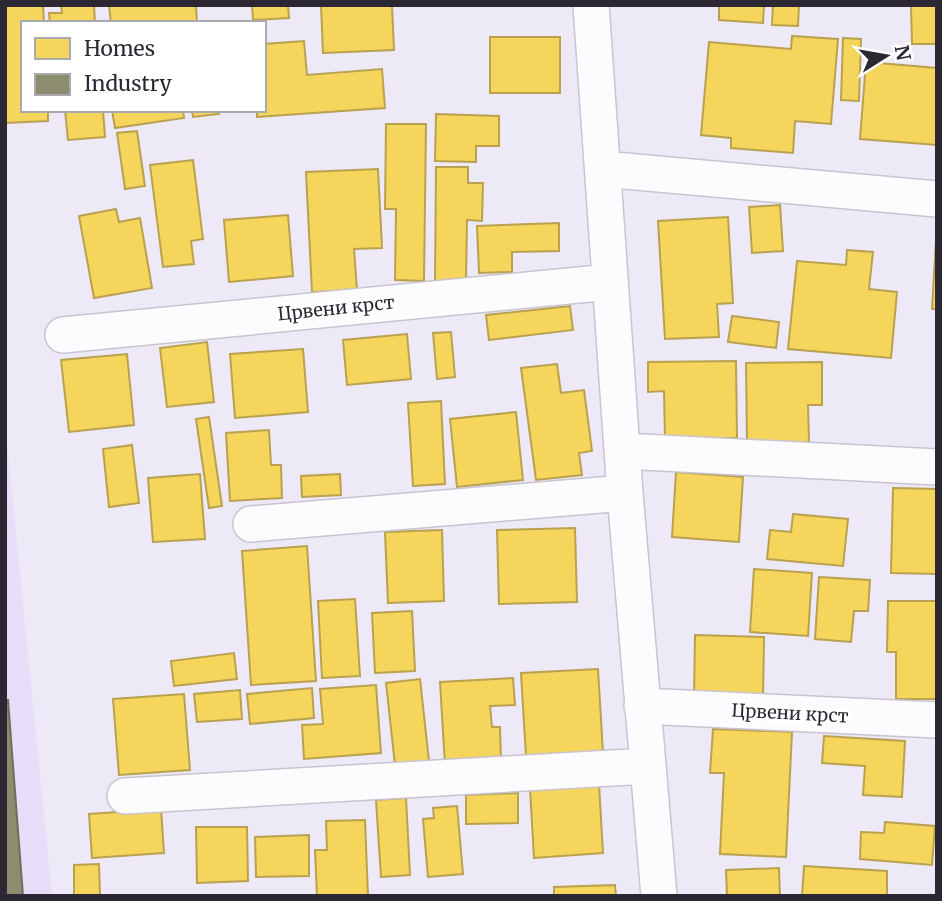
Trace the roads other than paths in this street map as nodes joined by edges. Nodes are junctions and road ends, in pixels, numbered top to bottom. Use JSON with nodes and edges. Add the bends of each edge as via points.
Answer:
{"nodes":[{"id":1,"x":591,"y":5,"type":"edge"},
{"id":2,"x":603,"y":169,"type":"junction"},
{"id":3,"x":937,"y":199,"type":"edge"},
{"id":4,"x":610,"y":282,"type":"junction"},
{"id":5,"x":63,"y":335,"type":"dead end"},
{"id":6,"x":623,"y":451,"type":"junction"},
{"id":7,"x":937,"y":467,"type":"edge"},
{"id":8,"x":625,"y":493,"type":"junction"},
{"id":9,"x":251,"y":524,"type":"dead end"},
{"id":10,"x":642,"y":706,"type":"junction"},
{"id":11,"x":937,"y":720,"type":"edge"},
{"id":12,"x":647,"y":766,"type":"junction"},
{"id":13,"x":125,"y":796,"type":"dead end"},
{"id":14,"x":659,"y":896,"type":"edge"}],
"edges":[{"from":1,"to":2,"type":"street"},
{"from":2,"to":3,"type":"street"},
{"from":2,"to":4,"type":"street"},
{"from":4,"to":5,"type":"street","name":"Црвени крст"},
{"from":4,"to":6,"type":"street"},
{"from":6,"to":7,"type":"street"},
{"from":6,"to":8,"type":"street"},
{"from":8,"to":9,"type":"street"},
{"from":8,"to":10,"type":"street"},
{"from":10,"to":11,"type":"street","name":"Црвени крст"},
{"from":10,"to":12,"type":"street"},
{"from":12,"to":13,"type":"street"},
{"from":12,"to":14,"type":"street"}]}
